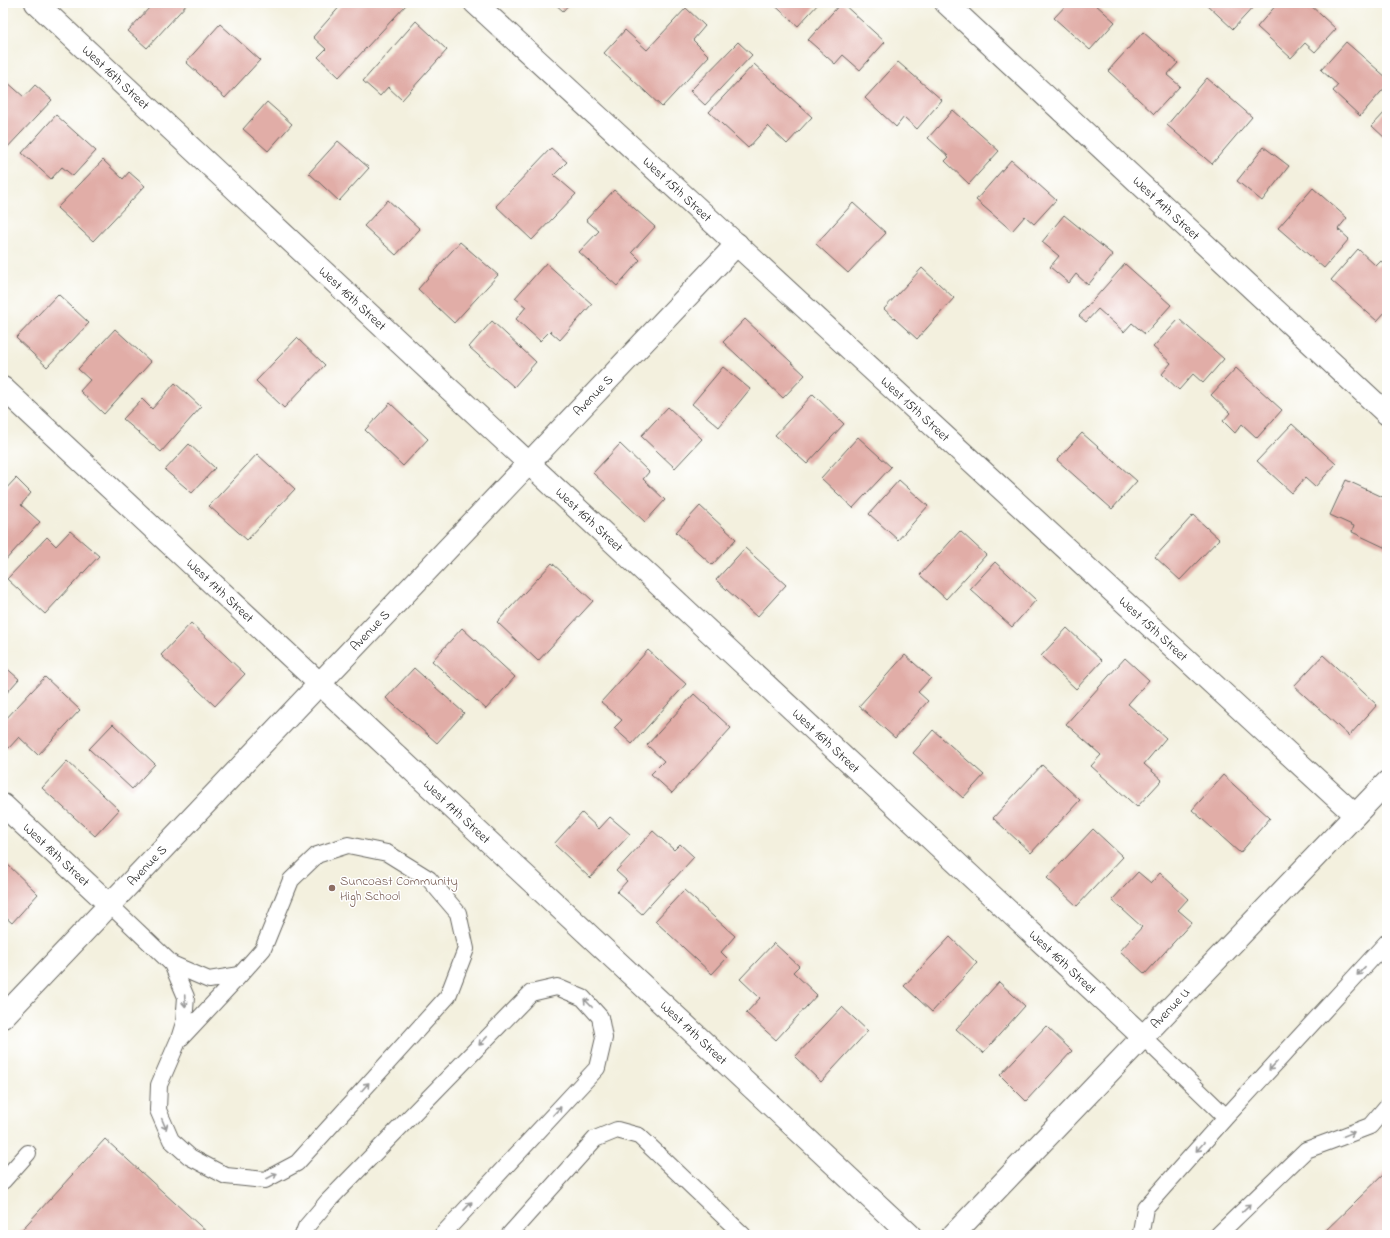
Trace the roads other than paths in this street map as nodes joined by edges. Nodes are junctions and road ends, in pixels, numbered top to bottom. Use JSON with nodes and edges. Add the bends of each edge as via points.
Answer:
{"nodes":[{"id":1,"x":36,"y":3,"type":"edge"},
{"id":2,"x":475,"y":3,"type":"edge"},
{"id":3,"x":946,"y":3,"type":"edge"},
{"id":4,"x":737,"y":244,"type":"junction"},
{"id":5,"x":3,"y":388,"type":"edge"},
{"id":6,"x":1387,"y":414,"type":"edge"},
{"id":7,"x":529,"y":463,"type":"junction"},
{"id":8,"x":320,"y":683,"type":"junction"},
{"id":9,"x":1387,"y":782,"type":"edge"},
{"id":10,"x":3,"y":805,"type":"edge"},
{"id":11,"x":1355,"y":815,"type":"junction"},
{"id":12,"x":110,"y":905,"type":"junction"},
{"id":13,"x":1387,"y":942,"type":"edge"},
{"id":14,"x":172,"y":964,"type":"junction"},
{"id":15,"x":240,"y":976,"type":"junction"},
{"id":16,"x":3,"y":1017,"type":"edge"},
{"id":17,"x":1143,"y":1037,"type":"junction"},
{"id":18,"x":179,"y":1039,"type":"junction"},
{"id":19,"x":1387,"y":1106,"type":"edge"},
{"id":20,"x":1226,"y":1118,"type":"junction"},
{"id":21,"x":28,"y":1153,"type":"dead end"},
{"id":22,"x":3,"y":1181,"type":"edge"},
{"id":23,"x":303,"y":1235,"type":"edge"},
{"id":24,"x":442,"y":1235,"type":"edge"},
{"id":25,"x":509,"y":1235,"type":"edge"},
{"id":26,"x":743,"y":1235,"type":"edge"},
{"id":27,"x":910,"y":1235,"type":"edge"},
{"id":28,"x":953,"y":1235,"type":"edge"},
{"id":29,"x":1143,"y":1235,"type":"edge"},
{"id":30,"x":1218,"y":1235,"type":"edge"}],
"edges":[{"from":1,"to":7,"type":"street","name":"West 16th Street"},
{"from":2,"to":4,"type":"street","name":"West 15th Street"},
{"from":3,"to":6,"type":"street","name":"West 14th Street"},
{"from":4,"to":7,"type":"street","name":"Avenue S"},
{"from":4,"to":11,"type":"street","name":"West 15th Street"},
{"from":5,"to":8,"type":"street","name":"West 17th Street"},
{"from":7,"to":8,"type":"street","name":"Avenue S"},
{"from":7,"to":17,"type":"street","name":"West 16th Street"},
{"from":8,"to":12,"type":"street","name":"Avenue S"},
{"from":8,"to":27,"type":"street","name":"West 17th Street"},
{"from":9,"to":11,"type":"street","name":"Avenue U"},
{"from":10,"to":12,"type":"street","name":"West 18th Street"},
{"from":11,"to":17,"type":"street","name":"Avenue U"},
{"from":12,"to":14,"type":"lane"},
{"from":12,"to":16,"type":"street","name":"Avenue S"},
{"from":13,"to":20,"type":"lane","one_way":true},
{"from":14,"to":15,"type":"lane","via":[[209,980]]},
{"from":14,"to":18,"type":"lane","one_way":true,"via":[[186,997],[184,1023]]},
{"from":15,"to":18,"type":"lane"},
{"from":18,"to":15,"type":"lane","one_way":true,"via":[[159,1085],[158,1110],[171,1140],[190,1157],[226,1176],[265,1180],[297,1163],[448,996],[466,950],[458,913],[429,879],[387,853],[348,845],[317,855],[291,880],[263,949]]},
{"from":17,"to":20,"type":"lane"},
{"from":17,"to":28,"type":"street","name":"Avenue U"},
{"from":30,"to":19,"type":"lane","one_way":true,"via":[[1306,1150],[1370,1126]]},
{"from":20,"to":29,"type":"lane","one_way":true,"via":[[1145,1208],[1141,1232]]},
{"from":21,"to":22,"type":"lane"},
{"from":24,"to":23,"type":"lane","one_way":true,"via":[[597,1068],[604,1038],[600,1017],[583,998],[556,987],[531,993],[328,1201],[306,1227]]},
{"from":25,"to":26,"type":"lane","via":[[595,1139],[617,1130],[639,1136]]}]}
